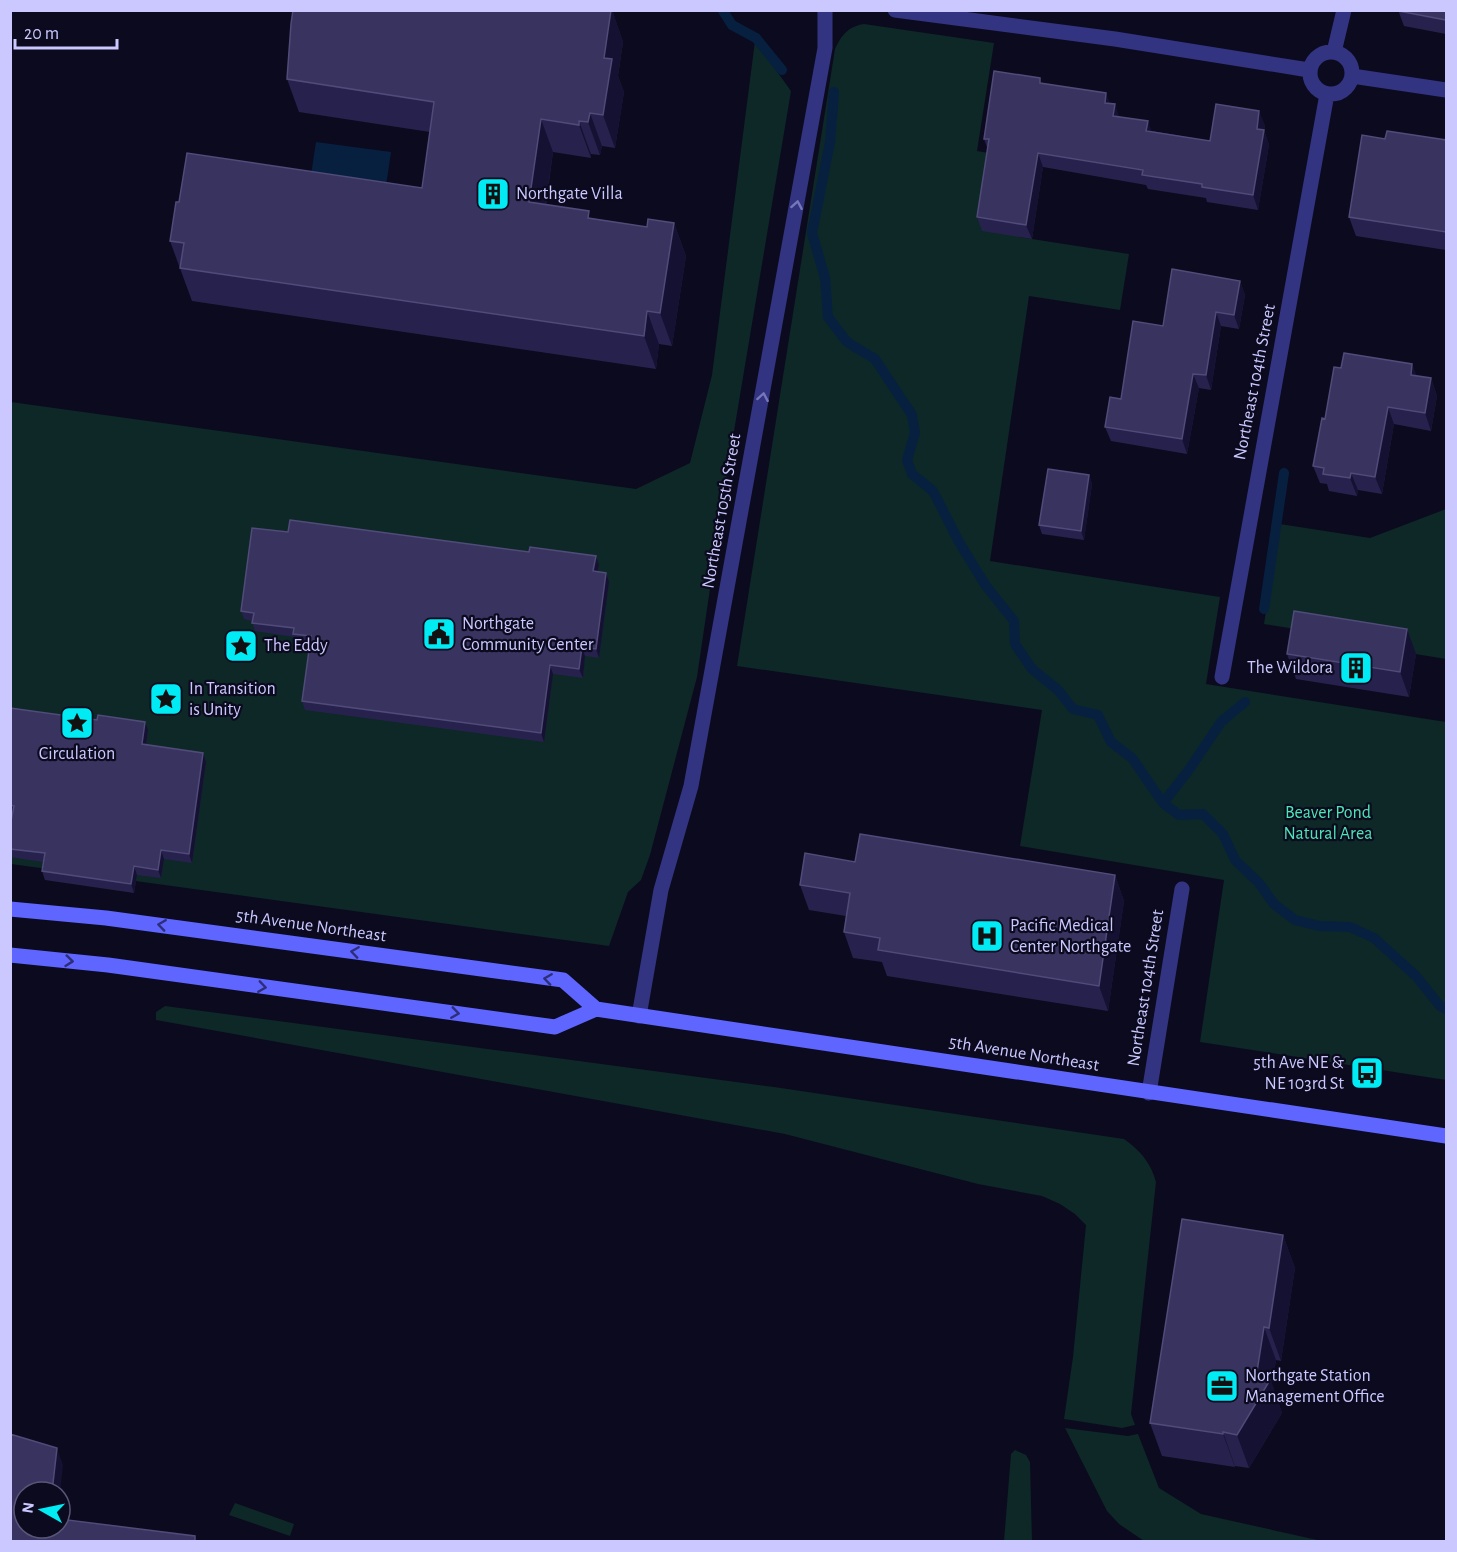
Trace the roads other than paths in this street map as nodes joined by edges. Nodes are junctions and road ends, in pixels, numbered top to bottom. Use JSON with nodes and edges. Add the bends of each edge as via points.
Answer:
{"nodes":[{"id":1,"x":825,"y":10,"type":"edge"},
{"id":2,"x":895,"y":10,"type":"edge"},
{"id":3,"x":1344,"y":10,"type":"edge"},
{"id":4,"x":1334,"y":52,"type":"junction"},
{"id":5,"x":1309,"y":70,"type":"junction"},
{"id":6,"x":1352,"y":76,"type":"junction"},
{"id":7,"x":1446,"y":90,"type":"edge"},
{"id":8,"x":1327,"y":94,"type":"junction"},
{"id":9,"x":1222,"y":677,"type":"dead end"},
{"id":10,"x":1182,"y":889,"type":"dead end"},
{"id":11,"x":10,"y":909,"type":"edge"},
{"id":12,"x":10,"y":955,"type":"edge"},
{"id":13,"x":596,"y":1009,"type":"junction"},
{"id":14,"x":639,"y":1016,"type":"junction"},
{"id":15,"x":1149,"y":1093,"type":"junction"},
{"id":16,"x":1446,"y":1136,"type":"edge"}],
"edges":[{"from":14,"to":1,"type":"street","name":"Northeast 105th Street","one_way":true,"via":[[661,890],[691,786],[825,48]]},
{"from":2,"to":5,"type":"street"},
{"from":3,"to":4,"type":"street"},
{"from":4,"to":5,"type":"street","via":[[1318,56]]},
{"from":4,"to":6,"type":"street","via":[[1348,61]]},
{"from":5,"to":8,"type":"street","via":[[1314,86]]},
{"from":6,"to":7,"type":"street"},
{"from":6,"to":8,"type":"street","via":[[1343,90]]},
{"from":8,"to":9,"type":"street","name":"Northeast 104th Street"},
{"from":10,"to":15,"type":"street","name":"Northeast 104th Street"},
{"from":13,"to":11,"type":"main road","name":"5th Avenue Northeast","one_way":true,"via":[[563,981],[118,919]]},
{"from":12,"to":13,"type":"main road","one_way":true,"via":[[108,965],[555,1028]]},
{"from":13,"to":14,"type":"main road","name":"5th Avenue Northeast"},
{"from":14,"to":15,"type":"main road","name":"5th Avenue Northeast"},
{"from":15,"to":16,"type":"main road","name":"5th Avenue Northeast"}]}
